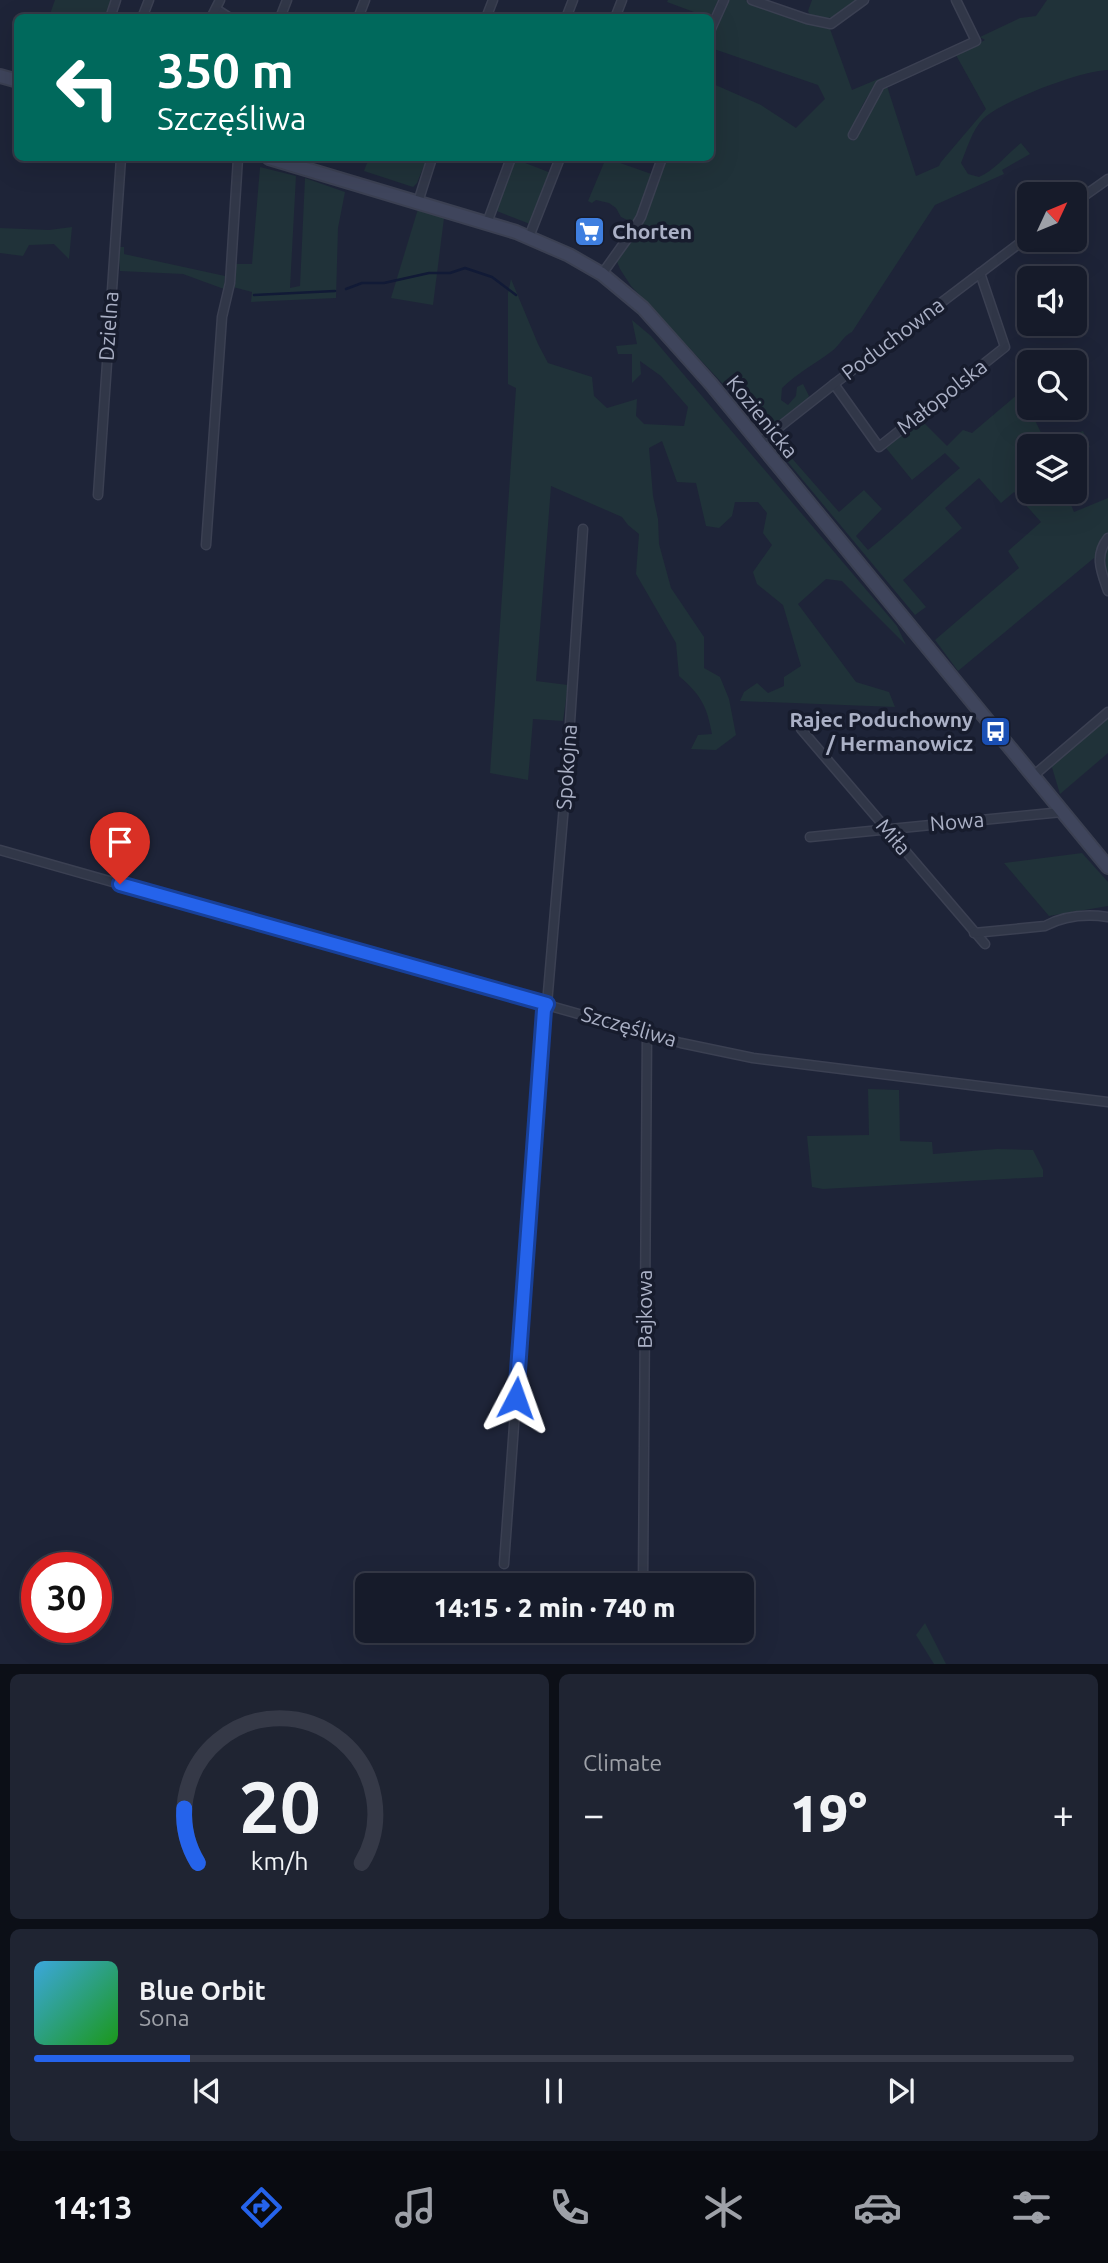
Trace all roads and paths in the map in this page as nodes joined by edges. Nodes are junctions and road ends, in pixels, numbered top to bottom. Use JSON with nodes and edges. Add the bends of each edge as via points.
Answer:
{"nodes":[{"id":1,"x":220,"y":0,"type":"edge"},
{"id":2,"x":724,"y":0,"type":"edge"},
{"id":3,"x":752,"y":0,"type":"edge"},
{"id":4,"x":864,"y":0,"type":"edge"},
{"id":5,"x":956,"y":0,"type":"edge"},
{"id":6,"x":216,"y":9,"type":"junction"},
{"id":7,"x":213,"y":14,"type":"edge"},
{"id":8,"x":224,"y":14,"type":"edge"},
{"id":9,"x":714,"y":23,"type":"edge"},
{"id":10,"x":853,"y":135,"type":"dead end"},
{"id":11,"x":121,"y":161,"type":"edge"},
{"id":12,"x":238,"y":161,"type":"edge"},
{"id":13,"x":431,"y":161,"type":"edge"},
{"id":14,"x":510,"y":161,"type":"edge"},
{"id":15,"x":559,"y":161,"type":"edge"},
{"id":16,"x":661,"y":161,"type":"edge"},
{"id":17,"x":302,"y":162,"type":"edge"},
{"id":18,"x":1108,"y":179,"type":"edge"},
{"id":19,"x":1087,"y":194,"type":"edge"},
{"id":20,"x":418,"y":202,"type":"junction"},
{"id":21,"x":487,"y":223,"type":"junction"},
{"id":22,"x":529,"y":237,"type":"junction"},
{"id":23,"x":1017,"y":245,"type":"edge"},
{"id":24,"x":980,"y":273,"type":"junction"},
{"id":25,"x":602,"y":274,"type":"junction"},
{"id":26,"x":834,"y":384,"type":"junction"},
{"id":27,"x":759,"y":443,"type":"junction"},
{"id":28,"x":98,"y":495,"type":"dead end"},
{"id":29,"x":583,"y":529,"type":"dead end"},
{"id":30,"x":1108,"y":538,"type":"edge"},
{"id":31,"x":206,"y":545,"type":"dead end"},
{"id":32,"x":1108,"y":591,"type":"edge"},
{"id":33,"x":1108,"y":712,"type":"edge"},
{"id":34,"x":801,"y":729,"type":"dead end"},
{"id":35,"x":1033,"y":776,"type":"junction"},
{"id":36,"x":1062,"y":812,"type":"junction"},
{"id":37,"x":885,"y":829,"type":"junction"},
{"id":38,"x":810,"y":837,"type":"dead end"},
{"id":39,"x":0,"y":850,"type":"edge"},
{"id":40,"x":1108,"y":867,"type":"edge"},
{"id":41,"x":1108,"y":916,"type":"edge"},
{"id":42,"x":974,"y":933,"type":"junction"},
{"id":43,"x":985,"y":944,"type":"dead end"},
{"id":44,"x":547,"y":1004,"type":"junction"},
{"id":45,"x":647,"y":1033,"type":"junction"},
{"id":46,"x":1108,"y":1102,"type":"edge"},
{"id":47,"x":504,"y":1564,"type":"dead end"},
{"id":48,"x":643,"y":1573,"type":"edge"}],
"edges":[{"from":1,"to":6,"type":"street"},
{"from":2,"to":9,"type":"street"},
{"from":3,"to":4,"type":"street","via":[[831,24]]},
{"from":5,"to":10,"type":"street","via":[[976,41],[880,85]]},
{"from":6,"to":7,"type":"street"},
{"from":6,"to":8,"type":"street"},
{"from":11,"to":28,"type":"street","name":"Dzielna"},
{"from":12,"to":31,"type":"street"},
{"from":13,"to":20,"type":"street"},
{"from":14,"to":21,"type":"street"},
{"from":15,"to":22,"type":"street"},
{"from":16,"to":25,"type":"street","via":[[640,217]]},
{"from":17,"to":20,"type":"main road","name":"Kozienicka"},
{"from":18,"to":19,"type":"street"},
{"from":20,"to":21,"type":"main road","name":"Kozienicka"},
{"from":21,"to":22,"type":"main road","name":"Kozienicka"},
{"from":22,"to":25,"type":"main road","name":"Kozienicka"},
{"from":23,"to":24,"type":"street","name":"Poduchowna"},
{"from":24,"to":26,"type":"street","name":"Poduchowna"},
{"from":24,"to":26,"type":"street","name":"Małopolska","via":[[1005,347],[879,447]]},
{"from":25,"to":27,"type":"main road","name":"Kozienicka","via":[[664,330]]},
{"from":26,"to":27,"type":"street","name":"Poduchowna"},
{"from":27,"to":35,"type":"main road","name":"Kozienicka"},
{"from":29,"to":44,"type":"street","name":"Spokojna"},
{"from":30,"to":32,"type":"street","via":[[1098,564]]},
{"from":33,"to":35,"type":"street"},
{"from":34,"to":37,"type":"street","name":"Miła"},
{"from":35,"to":36,"type":"main road","name":"Kozienicka"},
{"from":36,"to":37,"type":"street","name":"Nowa"},
{"from":36,"to":40,"type":"main road","name":"Kozienicka"},
{"from":37,"to":38,"type":"street","name":"Nowa"},
{"from":37,"to":42,"type":"street","name":"Miła"},
{"from":39,"to":44,"type":"street","name":"Szczęśliwa"},
{"from":41,"to":42,"type":"street","via":[[1087,914],[1045,926]]},
{"from":42,"to":43,"type":"street","name":"Miła"},
{"from":44,"to":45,"type":"street","name":"Szczęśliwa"},
{"from":44,"to":47,"type":"street","name":"Spokojna"},
{"from":45,"to":46,"type":"street","name":"Szczęśliwa","via":[[753,1058]]},
{"from":45,"to":48,"type":"street","name":"Bajkowa"}]}
